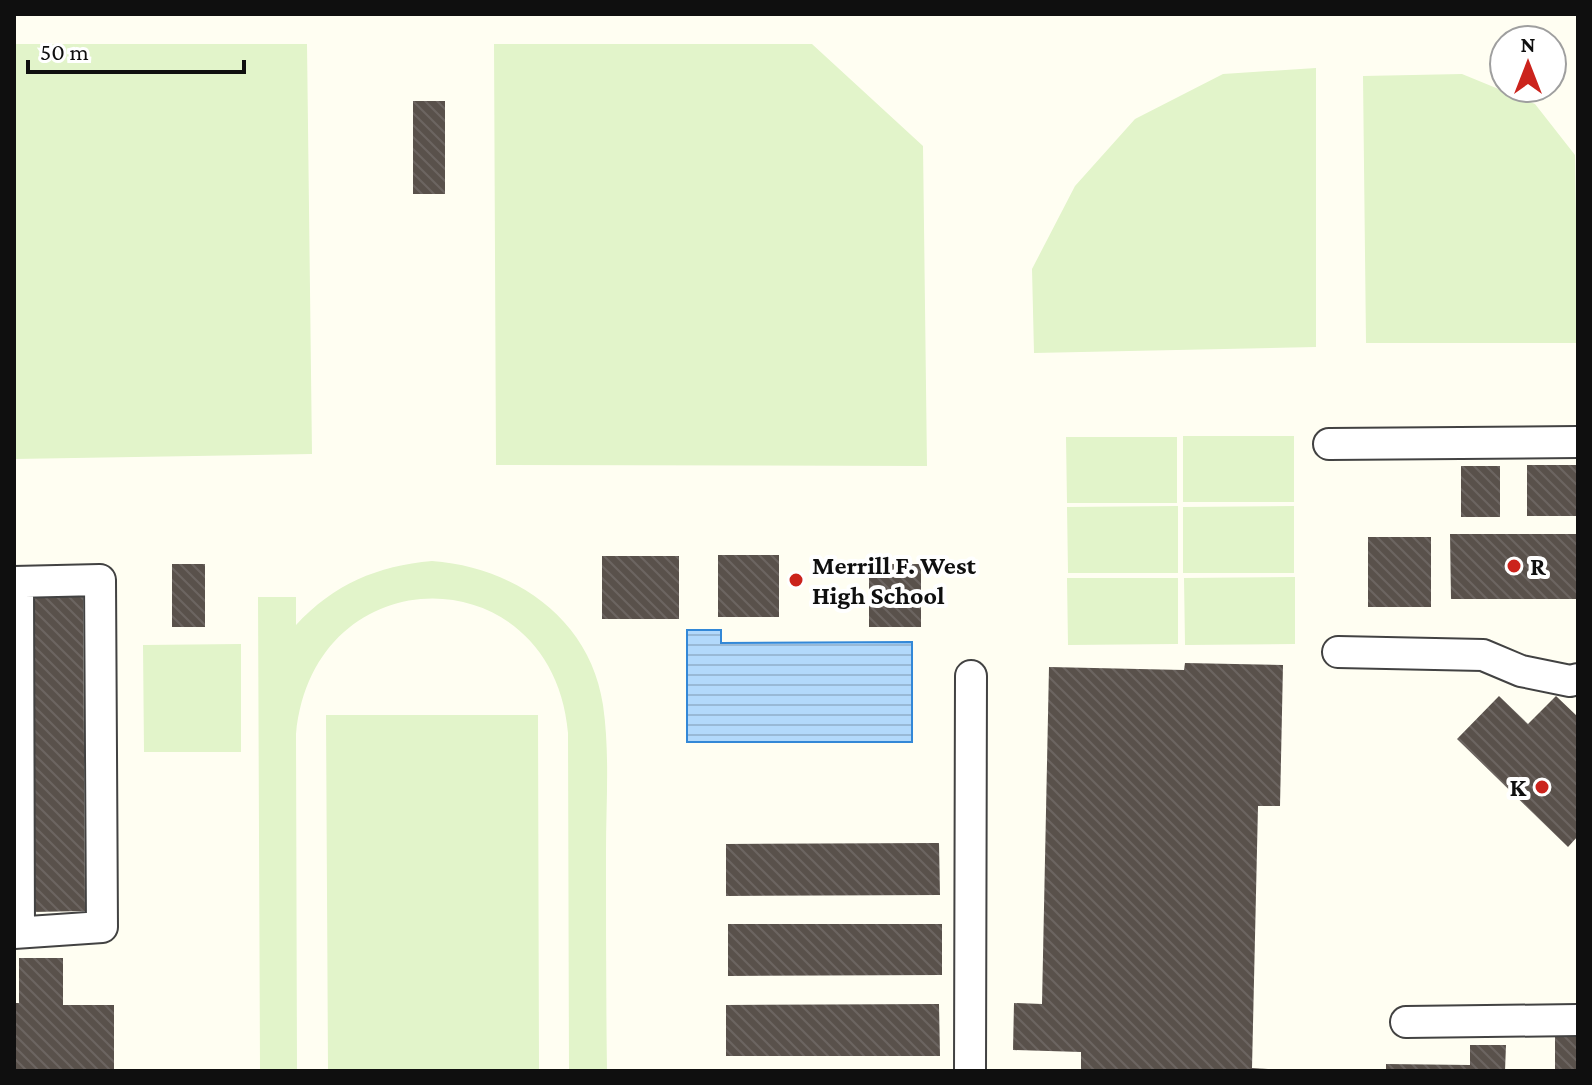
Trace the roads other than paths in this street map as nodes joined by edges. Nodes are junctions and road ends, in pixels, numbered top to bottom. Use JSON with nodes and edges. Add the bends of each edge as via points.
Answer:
{"nodes":[{"id":1,"x":1578,"y":442,"type":"edge"},
{"id":2,"x":1329,"y":444,"type":"dead end"},
{"id":3,"x":16,"y":582,"type":"edge"},
{"id":4,"x":1338,"y":652,"type":"dead end"},
{"id":5,"x":971,"y":676,"type":"dead end"},
{"id":6,"x":1578,"y":679,"type":"edge"},
{"id":7,"x":17,"y":932,"type":"edge"},
{"id":8,"x":1578,"y":1020,"type":"edge"},
{"id":9,"x":1406,"y":1022,"type":"dead end"},
{"id":10,"x":970,"y":1071,"type":"edge"}],
"edges":[{"from":1,"to":2,"type":"lane"},
{"from":3,"to":7,"type":"lane"},
{"from":3,"to":7,"type":"lane","via":[[100,580],[102,927]]},
{"from":4,"to":6,"type":"lane","via":[[1483,655],[1521,671]]},
{"from":5,"to":10,"type":"lane"},
{"from":8,"to":9,"type":"lane"}]}
